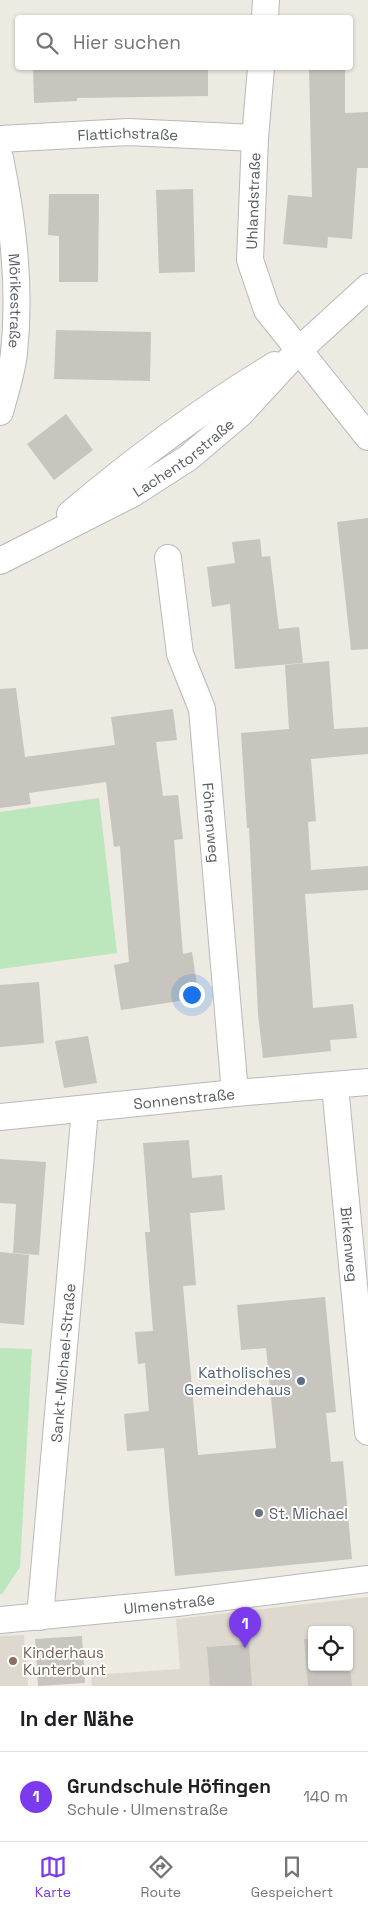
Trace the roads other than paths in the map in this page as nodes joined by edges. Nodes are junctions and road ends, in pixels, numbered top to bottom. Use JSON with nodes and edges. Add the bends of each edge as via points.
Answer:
{"nodes":[{"id":1,"x":266,"y":0,"type":"edge"},
{"id":2,"x":264,"y":15,"type":"edge"},
{"id":3,"x":260,"y":70,"type":"edge"},
{"id":4,"x":255,"y":138,"type":"junction"},
{"id":5,"x":0,"y":139,"type":"edge"},
{"id":6,"x":0,"y":158,"type":"edge"},
{"id":7,"x":368,"y":286,"type":"edge"},
{"id":8,"x":298,"y":351,"type":"junction"},
{"id":9,"x":0,"y":412,"type":"edge"},
{"id":10,"x":368,"y":437,"type":"edge"},
{"id":11,"x":168,"y":558,"type":"dead end"},
{"id":12,"x":0,"y":561,"type":"edge"},
{"id":13,"x":368,"y":1082,"type":"edge"},
{"id":14,"x":335,"y":1086,"type":"junction"},
{"id":15,"x":235,"y":1092,"type":"junction"},
{"id":16,"x":85,"y":1109,"type":"junction"},
{"id":17,"x":0,"y":1117,"type":"edge"},
{"id":18,"x":368,"y":1432,"type":"edge"},
{"id":19,"x":368,"y":1579,"type":"edge"},
{"id":20,"x":40,"y":1617,"type":"junction"},
{"id":21,"x":0,"y":1620,"type":"edge"}],
"edges":[{"from":1,"to":2,"type":"street"},
{"from":3,"to":4,"type":"street","name":"Uhlandstraße"},
{"from":4,"to":5,"type":"street","name":"Flattichstraße","via":[[128,132]]},
{"from":4,"to":8,"type":"street","name":"Uhlandstraße","via":[[250,260],[268,310]]},
{"from":6,"to":9,"type":"street","name":"Mörikestraße","via":[[12,214],[16,272],[14,354]]},
{"from":7,"to":8,"type":"street","name":"Lachentorstraße"},
{"from":8,"to":10,"type":"street","name":"Uhlandstraße"},
{"from":8,"to":12,"type":"street","name":"Lachentorstraße","via":[[241,413],[188,458],[132,494]]},
{"from":11,"to":15,"type":"street","name":"Föhrenweg","via":[[180,654],[202,709]]},
{"from":13,"to":14,"type":"street","name":"Sonnenstraße"},
{"from":14,"to":15,"type":"street","name":"Sonnenstraße"},
{"from":14,"to":18,"type":"street","name":"Birkenweg"},
{"from":15,"to":16,"type":"street","name":"Sonnenstraße"},
{"from":16,"to":17,"type":"street","name":"Sonnenstraße"},
{"from":16,"to":20,"type":"street","name":"Sankt-Michael-Straße"},
{"from":19,"to":20,"type":"street","name":"Ulmenstraße"},
{"from":20,"to":21,"type":"street","name":"Ulmenstraße"}]}
